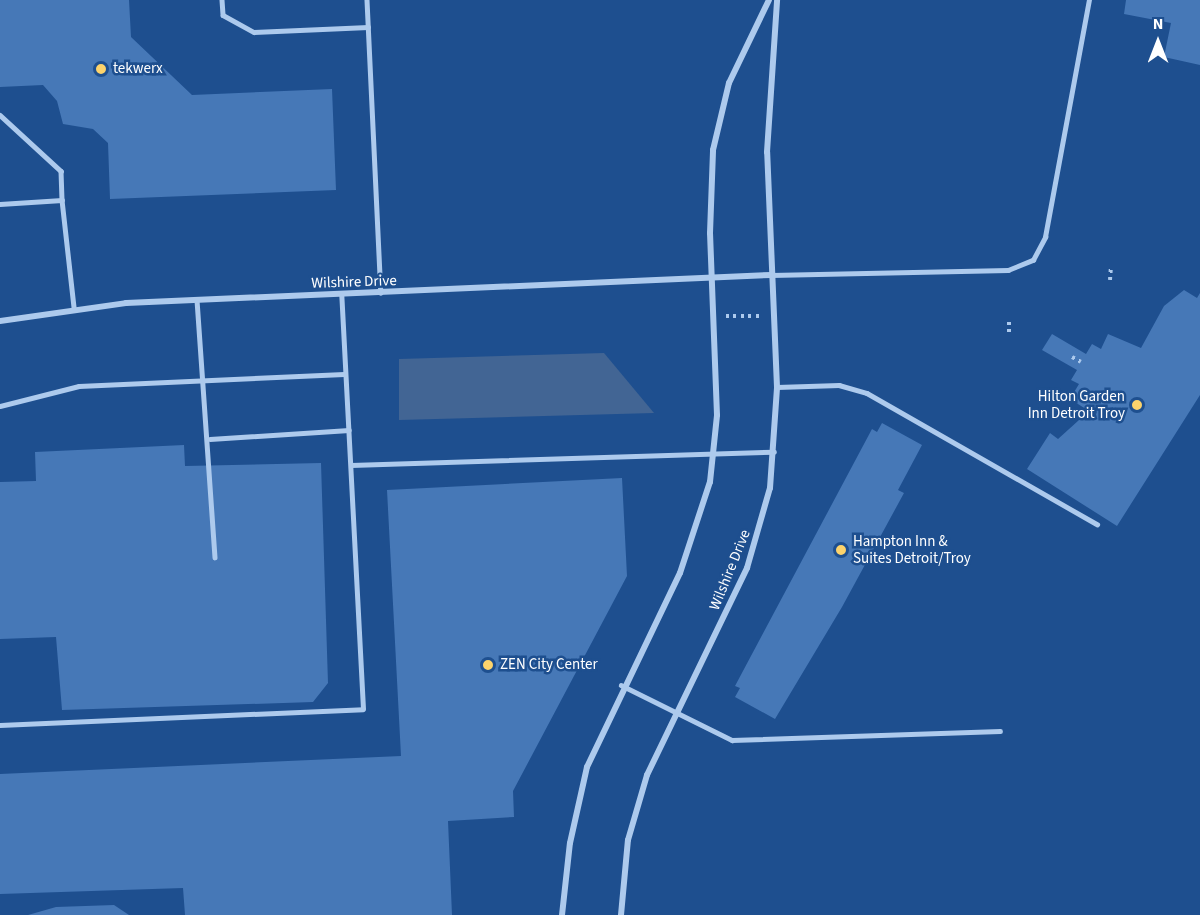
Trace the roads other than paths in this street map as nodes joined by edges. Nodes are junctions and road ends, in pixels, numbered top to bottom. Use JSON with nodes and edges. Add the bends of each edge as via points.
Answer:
{"nodes":[{"id":1,"x":222,"y":0,"type":"edge"},
{"id":2,"x":367,"y":0,"type":"edge"},
{"id":3,"x":770,"y":0,"type":"edge"},
{"id":4,"x":777,"y":0,"type":"edge"},
{"id":5,"x":1089,"y":0,"type":"edge"},
{"id":6,"x":368,"y":27,"type":"junction"},
{"id":7,"x":0,"y":115,"type":"edge"},
{"id":8,"x":62,"y":200,"type":"junction"},
{"id":9,"x":0,"y":204,"type":"edge"},
{"id":10,"x":771,"y":275,"type":"junction"},
{"id":11,"x":711,"y":279,"type":"junction"},
{"id":12,"x":381,"y":293,"type":"junction"},
{"id":13,"x":341,"y":294,"type":"junction"},
{"id":14,"x":197,"y":300,"type":"junction"},
{"id":15,"x":74,"y":307,"type":"junction"},
{"id":16,"x":0,"y":321,"type":"edge"},
{"id":17,"x":345,"y":374,"type":"junction"},
{"id":18,"x":201,"y":380,"type":"junction"},
{"id":19,"x":777,"y":387,"type":"junction"},
{"id":20,"x":0,"y":406,"type":"edge"},
{"id":21,"x":349,"y":430,"type":"junction"},
{"id":22,"x":210,"y":439,"type":"junction"},
{"id":23,"x":775,"y":452,"type":"junction"},
{"id":24,"x":714,"y":455,"type":"junction"},
{"id":25,"x":351,"y":465,"type":"junction"},
{"id":26,"x":1097,"y":524,"type":"dead end"},
{"id":27,"x":215,"y":557,"type":"dead end"},
{"id":28,"x":621,"y":686,"type":"junction"},
{"id":29,"x":675,"y":712,"type":"junction"},
{"id":30,"x":0,"y":725,"type":"edge"},
{"id":31,"x":1000,"y":731,"type":"dead end"},
{"id":32,"x":562,"y":915,"type":"edge"},
{"id":33,"x":621,"y":915,"type":"edge"}],
"edges":[{"from":1,"to":6,"type":"lane","via":[[223,15],[254,32]]},
{"from":2,"to":6,"type":"lane"},
{"from":3,"to":11,"type":"street","via":[[741,51],[719,116],[710,186]]},
{"from":4,"to":10,"type":"street","via":[[766,152]]},
{"from":5,"to":10,"type":"lane","via":[[1045,237],[1033,260],[1008,270]]},
{"from":6,"to":12,"type":"lane"},
{"from":7,"to":8,"type":"lane","via":[[61,171]]},
{"from":8,"to":9,"type":"lane"},
{"from":8,"to":15,"type":"lane"},
{"from":10,"to":11,"type":"street","name":"Wilshire Drive"},
{"from":10,"to":19,"type":"street","name":"Wilshire Drive"},
{"from":11,"to":12,"type":"street","name":"Wilshire Drive"},
{"from":11,"to":24,"type":"street","via":[[717,363]]},
{"from":12,"to":13,"type":"street","name":"Wilshire Drive"},
{"from":13,"to":14,"type":"street","name":"Wilshire Drive"},
{"from":13,"to":17,"type":"lane"},
{"from":14,"to":15,"type":"street","name":"Wilshire Drive"},
{"from":14,"to":18,"type":"lane"},
{"from":15,"to":16,"type":"street","name":"Wilshire Drive"},
{"from":17,"to":18,"type":"lane"},
{"from":17,"to":21,"type":"lane"},
{"from":18,"to":20,"type":"lane","via":[[80,386]]},
{"from":18,"to":22,"type":"lane"},
{"from":19,"to":23,"type":"street","name":"Wilshire Drive"},
{"from":19,"to":26,"type":"lane","via":[[839,385],[867,393]]},
{"from":21,"to":22,"type":"lane"},
{"from":21,"to":25,"type":"lane"},
{"from":22,"to":27,"type":"lane"},
{"from":23,"to":24,"type":"lane"},
{"from":23,"to":29,"type":"street","name":"Wilshire Drive","via":[[747,568]]},
{"from":24,"to":25,"type":"lane"},
{"from":24,"to":28,"type":"street","via":[[691,547]]},
{"from":25,"to":30,"type":"lane","via":[[363,709]]},
{"from":28,"to":29,"type":"lane"},
{"from":28,"to":32,"type":"street","via":[[576,807]]},
{"from":29,"to":31,"type":"lane","via":[[732,740]]},
{"from":29,"to":33,"type":"street","name":"Wilshire Drive","via":[[647,775],[628,840]]}]}
